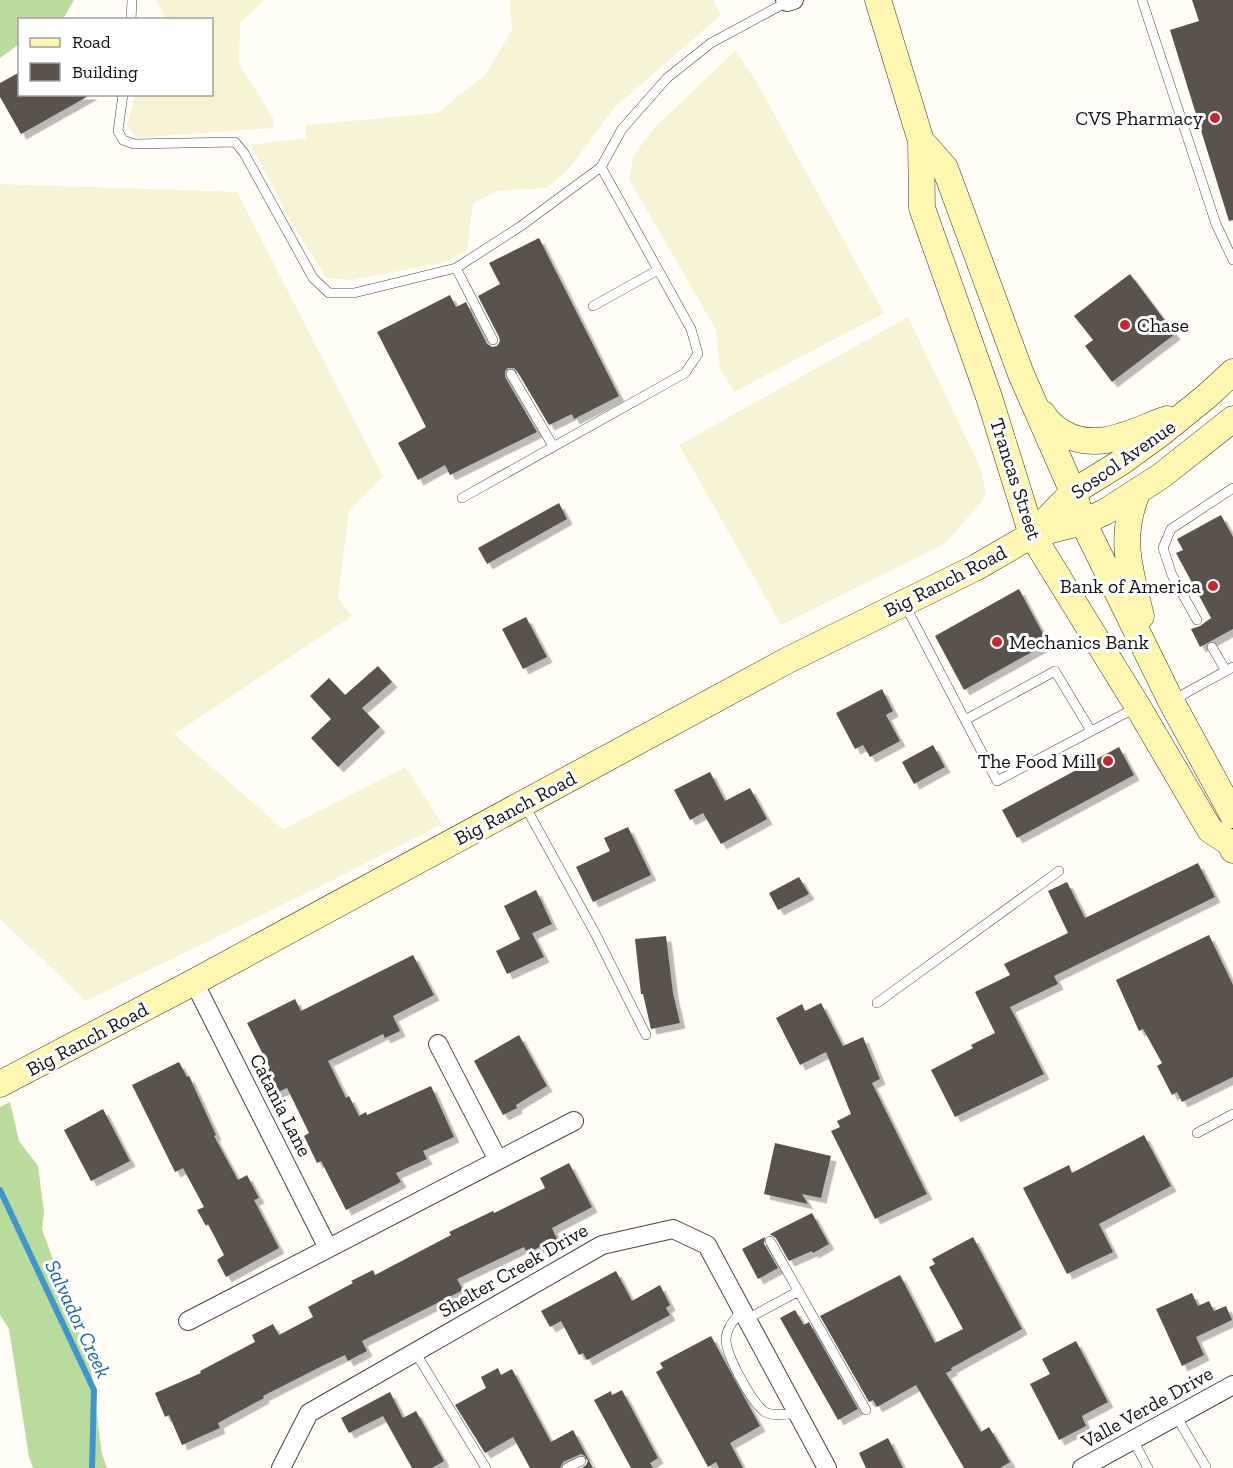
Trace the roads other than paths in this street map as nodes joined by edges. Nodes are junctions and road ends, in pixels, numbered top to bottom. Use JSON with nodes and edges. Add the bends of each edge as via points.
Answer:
{"nodes":[{"id":1,"x":132,"y":0,"type":"edge"},
{"id":2,"x":878,"y":0,"type":"edge"},
{"id":3,"x":1142,"y":0,"type":"edge"},
{"id":4,"x":788,"y":1,"type":"edge"},
{"id":5,"x":131,"y":18,"type":"edge"},
{"id":6,"x":123,"y":96,"type":"edge"},
{"id":7,"x":921,"y":141,"type":"junction"},
{"id":8,"x":601,"y":167,"type":"junction"},
{"id":9,"x":1233,"y":260,"type":"edge"},
{"id":10,"x":456,"y":268,"type":"junction"},
{"id":11,"x":658,"y":270,"type":"junction"},
{"id":12,"x":593,"y":306,"type":"dead end"},
{"id":13,"x":493,"y":340,"type":"dead end"},
{"id":14,"x":1233,"y":372,"type":"edge"},
{"id":15,"x":511,"y":374,"type":"dead end"},
{"id":16,"x":1020,"y":374,"type":"junction"},
{"id":17,"x":1192,"y":409,"type":"junction"},
{"id":18,"x":1232,"y":422,"type":"edge"},
{"id":19,"x":553,"y":446,"type":"junction"},
{"id":20,"x":1233,"y":488,"type":"edge"},
{"id":21,"x":1138,"y":491,"type":"junction"},
{"id":22,"x":1073,"y":492,"type":"junction"},
{"id":23,"x":462,"y":498,"type":"dead end"},
{"id":24,"x":1083,"y":522,"type":"junction"},
{"id":25,"x":1032,"y":535,"type":"junction"},
{"id":26,"x":904,"y":603,"type":"junction"},
{"id":27,"x":1197,"y":620,"type":"dead end"},
{"id":28,"x":1212,"y":647,"type":"dead end"},
{"id":29,"x":1230,"y":669,"type":"edge"},
{"id":30,"x":1171,"y":701,"type":"junction"},
{"id":31,"x":1137,"y":707,"type":"junction"},
{"id":32,"x":965,"y":720,"type":"junction"},
{"id":33,"x":1091,"y":730,"type":"junction"},
{"id":34,"x":524,"y":804,"type":"junction"},
{"id":35,"x":1232,"y":831,"type":"edge"},
{"id":36,"x":1059,"y":871,"type":"dead end"},
{"id":37,"x":194,"y":982,"type":"junction"},
{"id":38,"x":877,"y":1003,"type":"dead end"},
{"id":39,"x":646,"y":1035,"type":"dead end"},
{"id":40,"x":438,"y":1044,"type":"dead end"},
{"id":41,"x":0,"y":1084,"type":"edge"},
{"id":42,"x":1233,"y":1114,"type":"edge"},
{"id":43,"x":574,"y":1120,"type":"dead end"},
{"id":44,"x":1197,"y":1133,"type":"dead end"},
{"id":45,"x":498,"y":1160,"type":"junction"},
{"id":46,"x":770,"y":1241,"type":"dead end"},
{"id":47,"x":328,"y":1248,"type":"junction"},
{"id":48,"x":799,"y":1291,"type":"junction"},
{"id":49,"x":745,"y":1315,"type":"junction"},
{"id":50,"x":188,"y":1321,"type":"dead end"},
{"id":51,"x":415,"y":1352,"type":"junction"},
{"id":52,"x":1233,"y":1385,"type":"edge"},
{"id":53,"x":866,"y":1410,"type":"dead end"},
{"id":54,"x":798,"y":1413,"type":"junction"},
{"id":55,"x":1176,"y":1416,"type":"junction"},
{"id":56,"x":1133,"y":1440,"type":"junction"},
{"id":57,"x":581,"y":1461,"type":"dead end"},
{"id":58,"x":1206,"y":1467,"type":"edge"},
{"id":59,"x":281,"y":1468,"type":"edge"},
{"id":60,"x":486,"y":1468,"type":"edge"},
{"id":61,"x":567,"y":1468,"type":"edge"},
{"id":62,"x":827,"y":1468,"type":"edge"},
{"id":63,"x":1082,"y":1468,"type":"edge"},
{"id":64,"x":1148,"y":1468,"type":"edge"}],
"edges":[{"from":1,"to":5,"type":"lane"},
{"from":2,"to":7,"type":"main road","name":"Trancas Street"},
{"from":3,"to":9,"type":"lane","via":[[1216,224]]},
{"from":4,"to":8,"type":"lane","via":[[711,43],[667,78],[622,129]]},
{"from":6,"to":10,"type":"lane","via":[[118,131],[123,140],[134,144],[236,142],[313,278],[330,293],[354,293]]},
{"from":7,"to":16,"type":"main road","name":"Trancas Street","via":[[945,168]]},
{"from":7,"to":25,"type":"main road","name":"Trancas Street","via":[[922,208],[989,397]]},
{"from":8,"to":10,"type":"lane"},
{"from":8,"to":11,"type":"lane"},
{"from":10,"to":13,"type":"lane"},
{"from":11,"to":12,"type":"lane"},
{"from":11,"to":19,"type":"lane","via":[[691,329],[698,354],[685,373]]},
{"from":14,"to":17,"type":"main road","name":"Soscol Avenue"},
{"from":15,"to":19,"type":"lane"},
{"from":16,"to":17,"type":"main road","via":[[1046,420],[1081,440],[1105,441]]},
{"from":16,"to":22,"type":"main road","name":"Trancas Street"},
{"from":17,"to":22,"type":"main road","name":"Soscol Avenue","via":[[1120,463]]},
{"from":18,"to":21,"type":"main road","name":"Soscol Avenue"},
{"from":19,"to":23,"type":"lane"},
{"from":20,"to":27,"type":"lane","via":[[1171,529],[1163,548]]},
{"from":21,"to":24,"type":"main road","name":"Soscol Avenue"},
{"from":21,"to":30,"type":"main road","via":[[1128,522],[1127,555],[1147,641]]},
{"from":22,"to":24,"type":"main road","name":"Trancas Street"},
{"from":22,"to":25,"type":"main road","name":"Soscol Avenue"},
{"from":24,"to":25,"type":"main road","name":"Soscol Avenue"},
{"from":24,"to":30,"type":"main road","name":"Trancas Street"},
{"from":25,"to":26,"type":"main road","name":"Big Ranch Road"},
{"from":25,"to":31,"type":"main road","name":"Trancas Street"},
{"from":26,"to":32,"type":"lane"},
{"from":26,"to":34,"type":"main road","name":"Big Ranch Road","via":[[788,660]]},
{"from":28,"to":29,"type":"lane"},
{"from":29,"to":30,"type":"lane"},
{"from":30,"to":35,"type":"main road","name":"Trancas Street"},
{"from":31,"to":33,"type":"lane"},
{"from":31,"to":35,"type":"main road","name":"Trancas Street","via":[[1210,830]]},
{"from":32,"to":33,"type":"lane","via":[[1055,671]]},
{"from":32,"to":33,"type":"lane","via":[[997,781]]},
{"from":34,"to":37,"type":"main road","name":"Big Ranch Road"},
{"from":34,"to":39,"type":"lane"},
{"from":36,"to":38,"type":"lane"},
{"from":37,"to":41,"type":"main road","name":"Big Ranch Road"},
{"from":37,"to":47,"type":"street","name":"Catania Lane"},
{"from":40,"to":45,"type":"street"},
{"from":42,"to":44,"type":"lane"},
{"from":43,"to":45,"type":"street"},
{"from":45,"to":47,"type":"street"},
{"from":46,"to":48,"type":"lane"},
{"from":47,"to":50,"type":"street"},
{"from":48,"to":49,"type":"lane"},
{"from":48,"to":53,"type":"lane"},
{"from":49,"to":51,"type":"street","name":"Shelter Creek Drive","via":[[707,1245],[673,1229],[602,1245]]},
{"from":49,"to":54,"type":"street","name":"Shelter Creek Drive"},
{"from":49,"to":54,"type":"lane","via":[[728,1328],[729,1355],[757,1405],[768,1413]]},
{"from":51,"to":59,"type":"street","name":"Shelter Creek Drive","via":[[309,1413]]},
{"from":51,"to":60,"type":"lane"},
{"from":52,"to":55,"type":"street","name":"Valle Verde Drive"},
{"from":54,"to":62,"type":"street","name":"Shelter Creek Drive"},
{"from":55,"to":56,"type":"street","name":"Valle Verde Drive"},
{"from":55,"to":58,"type":"lane"},
{"from":56,"to":63,"type":"street","name":"Valle Verde Drive"},
{"from":56,"to":64,"type":"lane"},
{"from":57,"to":61,"type":"lane"}]}
